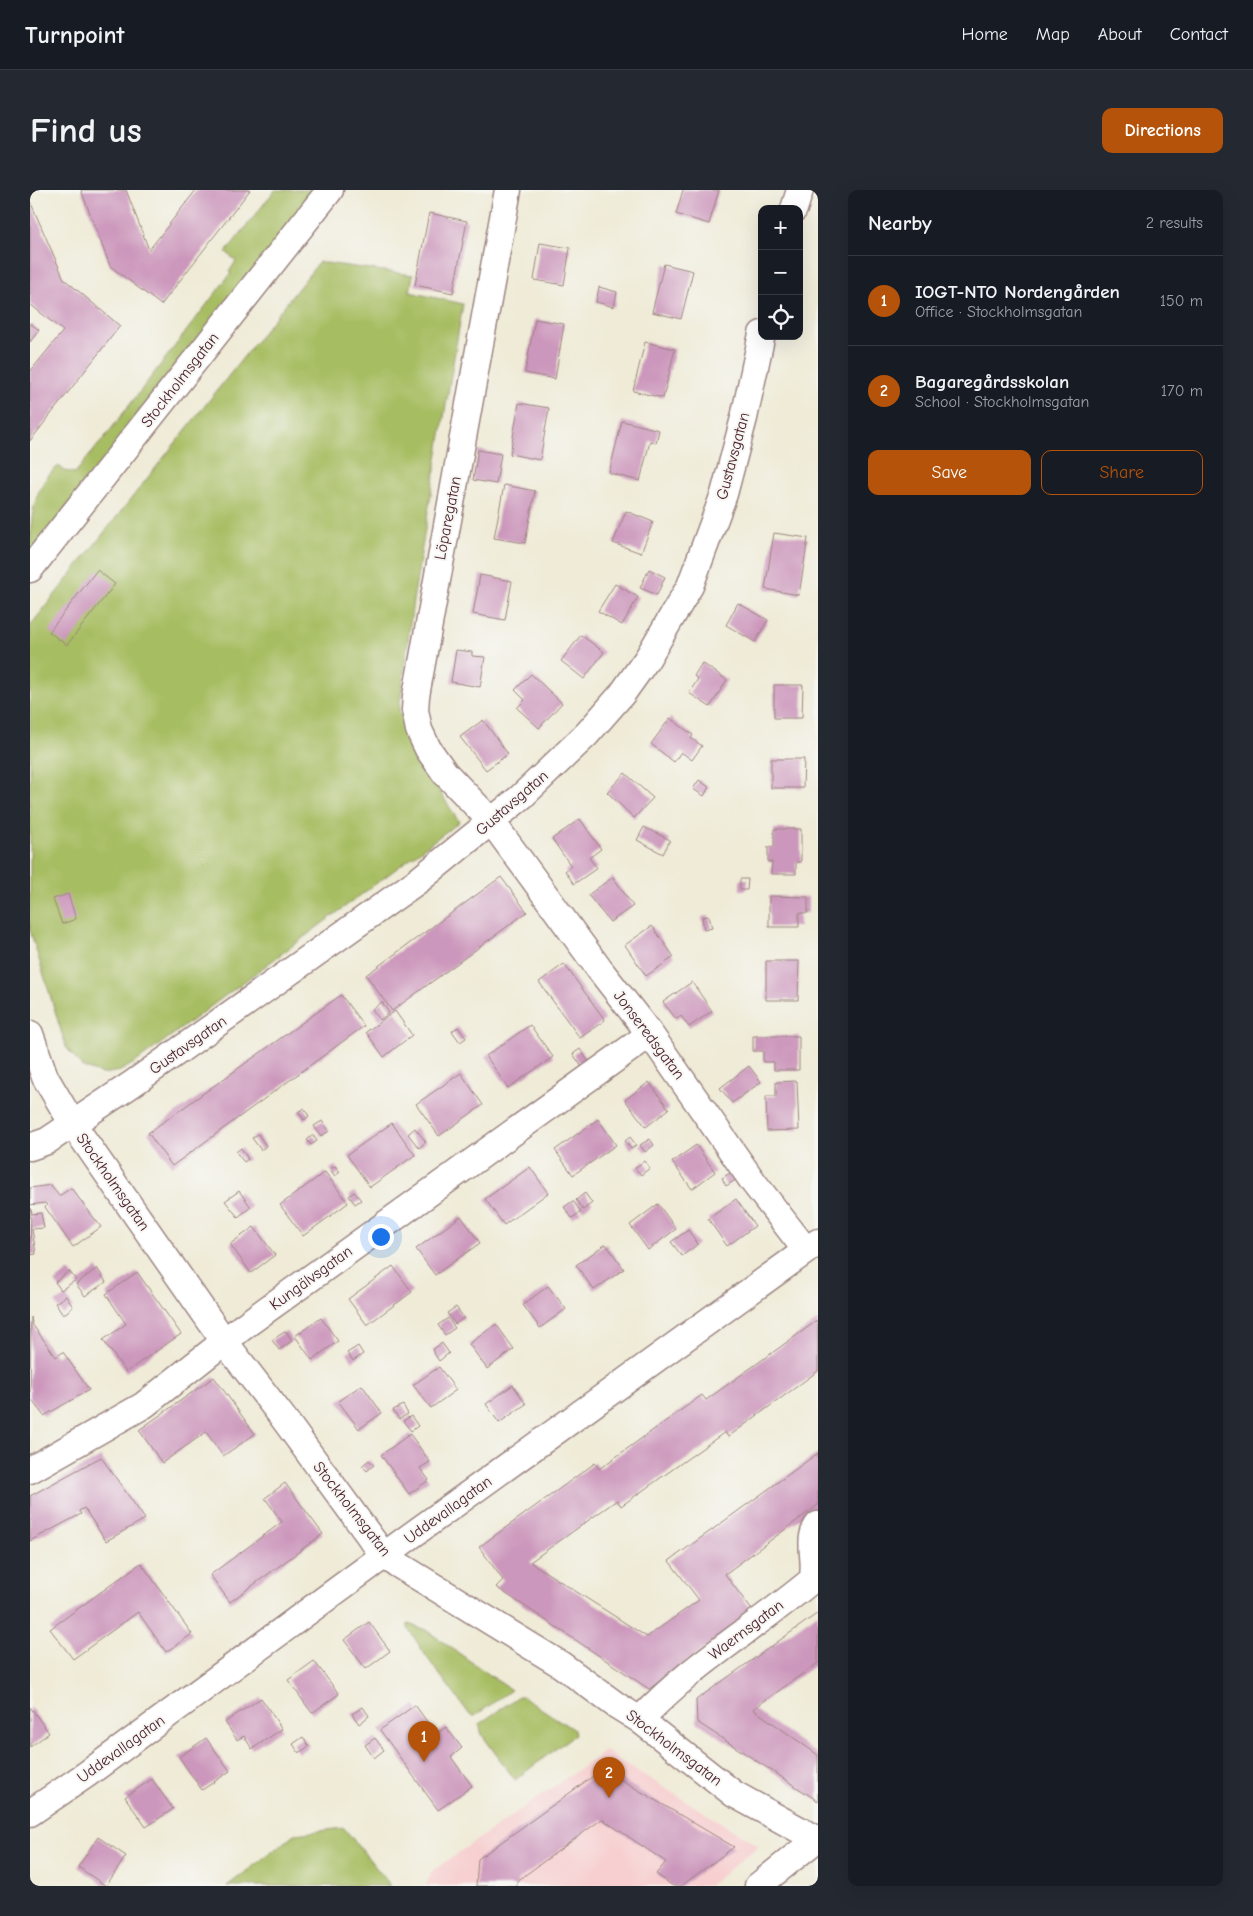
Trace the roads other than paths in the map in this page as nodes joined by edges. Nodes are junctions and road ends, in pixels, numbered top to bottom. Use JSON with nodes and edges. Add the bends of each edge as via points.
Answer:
{"nodes":[{"id":1,"x":330,"y":190,"type":"edge"},
{"id":2,"x":508,"y":190,"type":"edge"},
{"id":3,"x":800,"y":190,"type":"edge"},
{"id":4,"x":795,"y":205,"type":"edge"},
{"id":5,"x":761,"y":340,"type":"edge"},
{"id":6,"x":30,"y":569,"type":"edge"},
{"id":7,"x":492,"y":822,"type":"junction"},
{"id":8,"x":30,"y":1034,"type":"edge"},
{"id":9,"x":650,"y":1034,"type":"junction"},
{"id":10,"x":72,"y":1123,"type":"junction"},
{"id":11,"x":30,"y":1147,"type":"edge"},
{"id":12,"x":812,"y":1245,"type":"edge"},
{"id":13,"x":224,"y":1341,"type":"junction"},
{"id":14,"x":34,"y":1461,"type":"edge"},
{"id":15,"x":818,"y":1525,"type":"edge"},
{"id":16,"x":384,"y":1556,"type":"junction"},
{"id":17,"x":640,"y":1720,"type":"junction"},
{"id":18,"x":30,"y":1813,"type":"edge"},
{"id":19,"x":817,"y":1839,"type":"edge"},
{"id":20,"x":758,"y":1886,"type":"edge"}],
"edges":[{"from":1,"to":6,"type":"street","name":"Stockholmsgatan"},
{"from":2,"to":7,"type":"street","name":"Löparegatan","via":[[415,710],[418,730],[428,749],[445,773]]},
{"from":3,"to":4,"type":"street"},
{"from":5,"to":7,"type":"street","name":"Gustavsgatan","via":[[724,494],[690,586],[647,659],[622,694],[587,734]]},
{"from":7,"to":9,"type":"street","name":"Jonseredsgatan"},
{"from":7,"to":10,"type":"street","name":"Gustavsgatan","via":[[261,994]]},
{"from":8,"to":10,"type":"street","name":"Stockholmsgatan","via":[[45,1077]]},
{"from":9,"to":12,"type":"street","name":"Jonseredsgatan","via":[[754,1183]]},
{"from":9,"to":13,"type":"street","name":"Kungälvsgatan"},
{"from":10,"to":11,"type":"street","name":"Gustavsgatan","via":[[46,1141]]},
{"from":10,"to":13,"type":"street","name":"Stockholmsgatan"},
{"from":12,"to":16,"type":"street","name":"Uddevallagatan"},
{"from":13,"to":14,"type":"street","name":"Kungälvsgatan","via":[[144,1405]]},
{"from":13,"to":16,"type":"street","name":"Stockholmsgatan"},
{"from":15,"to":17,"type":"street","name":"Waernsgatan","via":[[813,1540],[815,1573],[812,1580],[689,1673]]},
{"from":16,"to":17,"type":"street","name":"Stockholmsgatan","via":[[560,1664]]},
{"from":16,"to":18,"type":"street","name":"Uddevallagatan"},
{"from":17,"to":19,"type":"street","name":"Stockholmsgatan","via":[[734,1794]]},
{"from":19,"to":20,"type":"street"}]}
